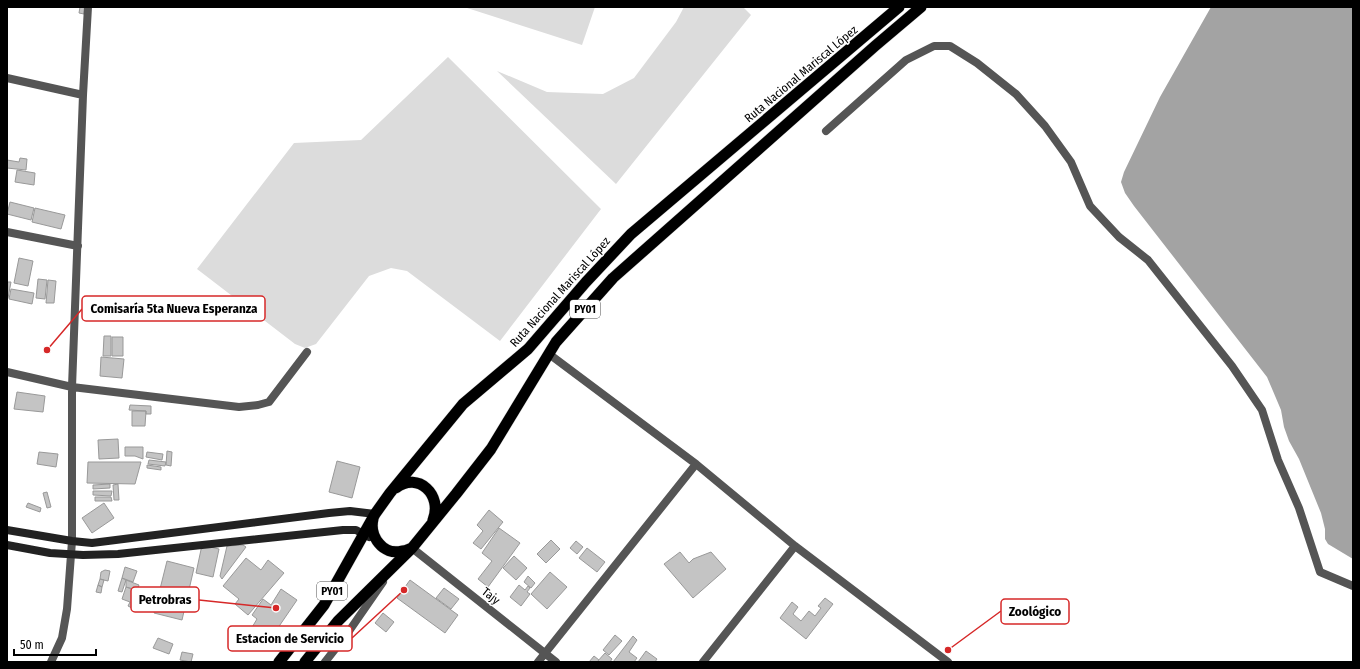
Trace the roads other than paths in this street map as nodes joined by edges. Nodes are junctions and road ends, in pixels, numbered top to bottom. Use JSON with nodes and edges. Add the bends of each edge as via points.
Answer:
{"nodes":[{"id":1,"x":88,"y":7,"type":"edge"},
{"id":2,"x":899,"y":7,"type":"edge"},
{"id":3,"x":921,"y":7,"type":"edge"},
{"id":4,"x":7,"y":78,"type":"edge"},
{"id":5,"x":83,"y":95,"type":"junction"},
{"id":6,"x":826,"y":131,"type":"dead end"},
{"id":7,"x":7,"y":232,"type":"edge"},
{"id":8,"x":78,"y":246,"type":"junction"},
{"id":9,"x":308,"y":352,"type":"dead end"},
{"id":10,"x":549,"y":354,"type":"junction"},
{"id":11,"x":7,"y":372,"type":"edge"},
{"id":12,"x":72,"y":387,"type":"junction"},
{"id":13,"x":696,"y":464,"type":"junction"},
{"id":14,"x":390,"y":493,"type":"junction"},
{"id":15,"x":374,"y":514,"type":"junction"},
{"id":16,"x":432,"y":522,"type":"junction"},
{"id":17,"x":7,"y":530,"type":"edge"},
{"id":18,"x":363,"y":534,"type":"junction"},
{"id":19,"x":72,"y":541,"type":"junction"},
{"id":20,"x":377,"y":541,"type":"junction"},
{"id":21,"x":7,"y":545,"type":"edge"},
{"id":22,"x":795,"y":546,"type":"junction"},
{"id":23,"x":412,"y":548,"type":"junction"},
{"id":24,"x":71,"y":554,"type":"junction"},
{"id":25,"x":394,"y":566,"type":"junction"},
{"id":26,"x":1353,"y":586,"type":"edge"},
{"id":27,"x":545,"y":653,"type":"junction"},
{"id":28,"x":51,"y":662,"type":"edge"},
{"id":29,"x":279,"y":662,"type":"edge"},
{"id":30,"x":305,"y":662,"type":"edge"},
{"id":31,"x":325,"y":662,"type":"edge"},
{"id":32,"x":538,"y":662,"type":"edge"},
{"id":33,"x":556,"y":662,"type":"edge"},
{"id":34,"x":703,"y":662,"type":"edge"},
{"id":35,"x":948,"y":662,"type":"edge"}],
"edges":[{"from":1,"to":5,"type":"street"},
{"from":2,"to":14,"type":"highway","name":"Ruta Nacional Mariscal López","number":"PY01","via":[[632,234],[528,349],[463,404]]},
{"from":3,"to":10,"type":"highway","number":"PY01","via":[[613,278],[556,342]]},
{"from":4,"to":5,"type":"street"},
{"from":5,"to":8,"type":"street"},
{"from":6,"to":26,"type":"street","via":[[906,60],[934,46],[950,46],[977,63],[1016,94],[1045,126],[1071,162],[1090,206],[1119,237],[1148,260],[1232,366],[1262,410],[1320,572]]},
{"from":7,"to":8,"type":"street"},
{"from":8,"to":12,"type":"street"},
{"from":9,"to":12,"type":"street","via":[[268,402],[258,405],[239,407]]},
{"from":10,"to":13,"type":"street"},
{"from":10,"to":16,"type":"highway","number":"PY01","via":[[492,449]]},
{"from":11,"to":12,"type":"street"},
{"from":12,"to":19,"type":"street"},
{"from":13,"to":22,"type":"street"},
{"from":13,"to":27,"type":"street"},
{"from":14,"to":15,"type":"highway","name":"Ruta Nacional Mariscal López","number":"PY01"},
{"from":14,"to":16,"type":"highway","via":[[397,486],[406,483],[416,483],[425,487],[436,503],[436,513]]},
{"from":15,"to":18,"type":"highway","name":"Ruta Nacional Mariscal López","number":"PY01"},
{"from":15,"to":19,"type":"main road","via":[[350,511],[92,542]]},
{"from":15,"to":20,"type":"highway","via":[[372,525]]},
{"from":16,"to":23,"type":"highway","number":"PY01"},
{"from":17,"to":19,"type":"main road"},
{"from":18,"to":20,"type":"main road"},
{"from":18,"to":24,"type":"main road","via":[[356,530],[343,530],[118,554]]},
{"from":18,"to":29,"type":"highway","name":"Ruta Nacional Mariscal López","number":"PY01","via":[[324,605]]},
{"from":19,"to":24,"type":"street"},
{"from":20,"to":23,"type":"highway","via":[[390,551],[401,552]]},
{"from":21,"to":24,"type":"main road"},
{"from":22,"to":34,"type":"street"},
{"from":22,"to":35,"type":"street"},
{"from":23,"to":25,"type":"highway","number":"PY01"},
{"from":23,"to":27,"type":"street","name":"Tajy"},
{"from":24,"to":28,"type":"street","via":[[62,638]]},
{"from":25,"to":30,"type":"highway","number":"PY01","via":[[338,621]]},
{"from":25,"to":31,"type":"street"},
{"from":27,"to":32,"type":"street"},
{"from":27,"to":33,"type":"street","name":"Tajy"}]}
